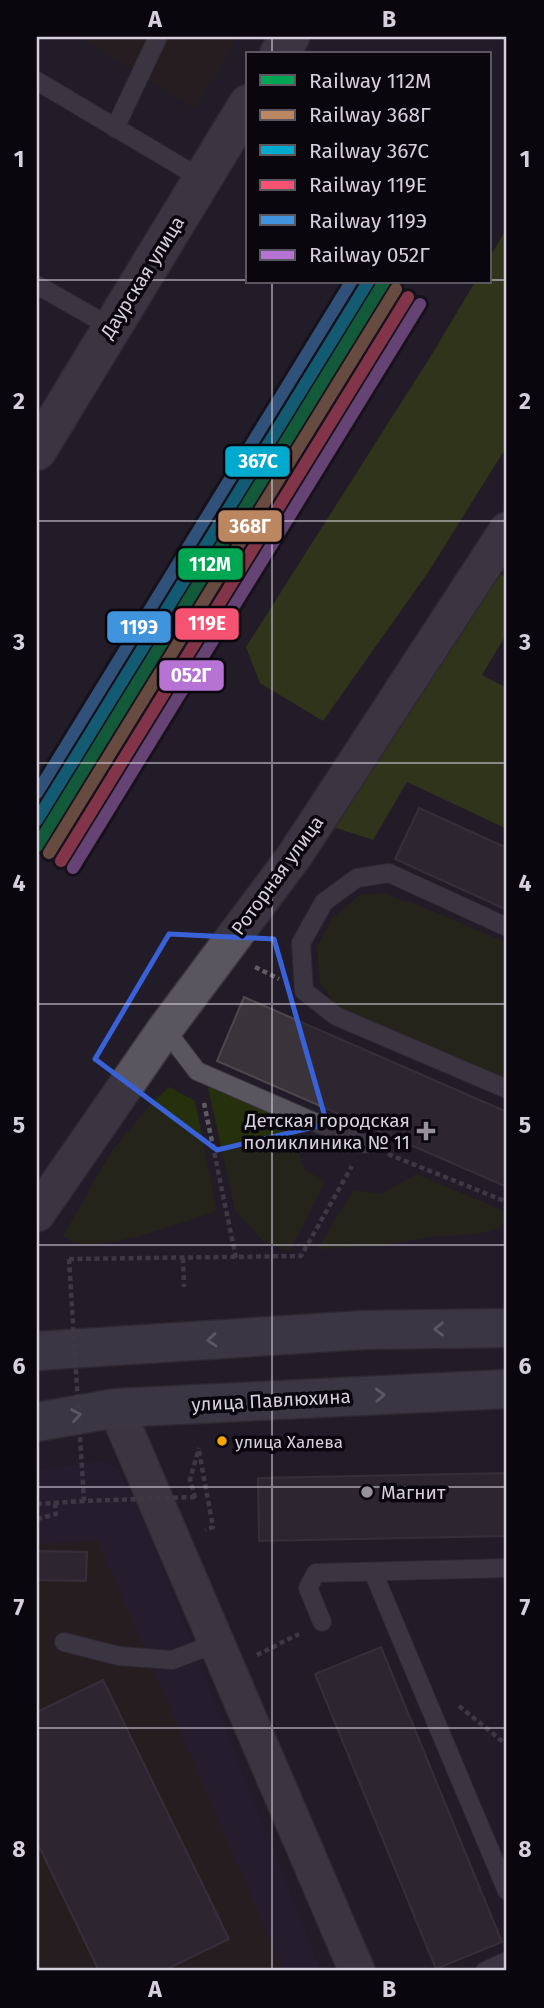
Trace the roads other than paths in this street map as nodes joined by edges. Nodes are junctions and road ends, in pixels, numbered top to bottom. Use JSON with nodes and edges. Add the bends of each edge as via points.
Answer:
{"nodes":[{"id":1,"x":159,"y":37,"type":"edge"},
{"id":2,"x":290,"y":37,"type":"edge"},
{"id":3,"x":280,"y":52,"type":"edge"},
{"id":4,"x":37,"y":81,"type":"edge"},
{"id":5,"x":246,"y":107,"type":"edge"},
{"id":6,"x":115,"y":128,"type":"junction"},
{"id":7,"x":202,"y":179,"type":"junction"},
{"id":8,"x":37,"y":285,"type":"edge"},
{"id":9,"x":111,"y":327,"type":"junction"},
{"id":10,"x":37,"y":451,"type":"edge"},
{"id":11,"x":502,"y":550,"type":"edge"},
{"id":12,"x":507,"y":928,"type":"edge"},
{"id":13,"x":165,"y":1029,"type":"junction"},
{"id":14,"x":507,"y":1089,"type":"edge"},
{"id":15,"x":365,"y":1144,"type":"road end"},
{"id":16,"x":37,"y":1214,"type":"edge"},
{"id":17,"x":507,"y":1328,"type":"edge"},
{"id":18,"x":37,"y":1351,"type":"edge"},
{"id":19,"x":507,"y":1389,"type":"edge"},
{"id":20,"x":116,"y":1408,"type":"junction"},
{"id":21,"x":37,"y":1422,"type":"edge"},
{"id":22,"x":507,"y":1568,"type":"edge"},
{"id":23,"x":373,"y":1572,"type":"junction"},
{"id":24,"x":322,"y":1622,"type":"road end"},
{"id":25,"x":64,"y":1642,"type":"dead end"},
{"id":26,"x":217,"y":1643,"type":"junction"},
{"id":27,"x":507,"y":1891,"type":"edge"},
{"id":28,"x":507,"y":1961,"type":"edge"},
{"id":29,"x":356,"y":1971,"type":"edge"},
{"id":30,"x":485,"y":1971,"type":"edge"}],
"edges":[{"from":1,"to":6,"type":"lane"},
{"from":2,"to":3,"type":"street"},
{"from":4,"to":6,"type":"lane"},
{"from":5,"to":7,"type":"street","name":"Даурская улица"},
{"from":6,"to":7,"type":"lane"},
{"from":7,"to":9,"type":"street","name":"Даурская улица"},
{"from":8,"to":9,"type":"lane"},
{"from":9,"to":10,"type":"street","name":"Даурская улица"},
{"from":11,"to":13,"type":"street","name":"Роторная улица","via":[[295,855]]},
{"from":12,"to":14,"type":"lane","via":[[390,873],[357,878],[324,902],[301,943],[304,991],[336,1016]]},
{"from":13,"to":15,"type":"lane","via":[[197,1071]]},
{"from":13,"to":16,"type":"street","name":"Роторная улица"},
{"from":17,"to":18,"type":"main road","one_way":true,"via":[[364,1329]]},
{"from":20,"to":19,"type":"main road","name":"улица Павлюхина","one_way":true},
{"from":21,"to":20,"type":"main road","name":"улица Павлюхина","one_way":true},
{"from":20,"to":26,"type":"street"},
{"from":22,"to":23,"type":"lane"},
{"from":23,"to":24,"type":"lane","via":[[316,1573],[308,1588]]},
{"from":23,"to":27,"type":"lane"},
{"from":25,"to":26,"type":"lane","via":[[119,1656],[172,1660]]},
{"from":26,"to":29,"type":"street"},
{"from":28,"to":30,"type":"lane"}]}
